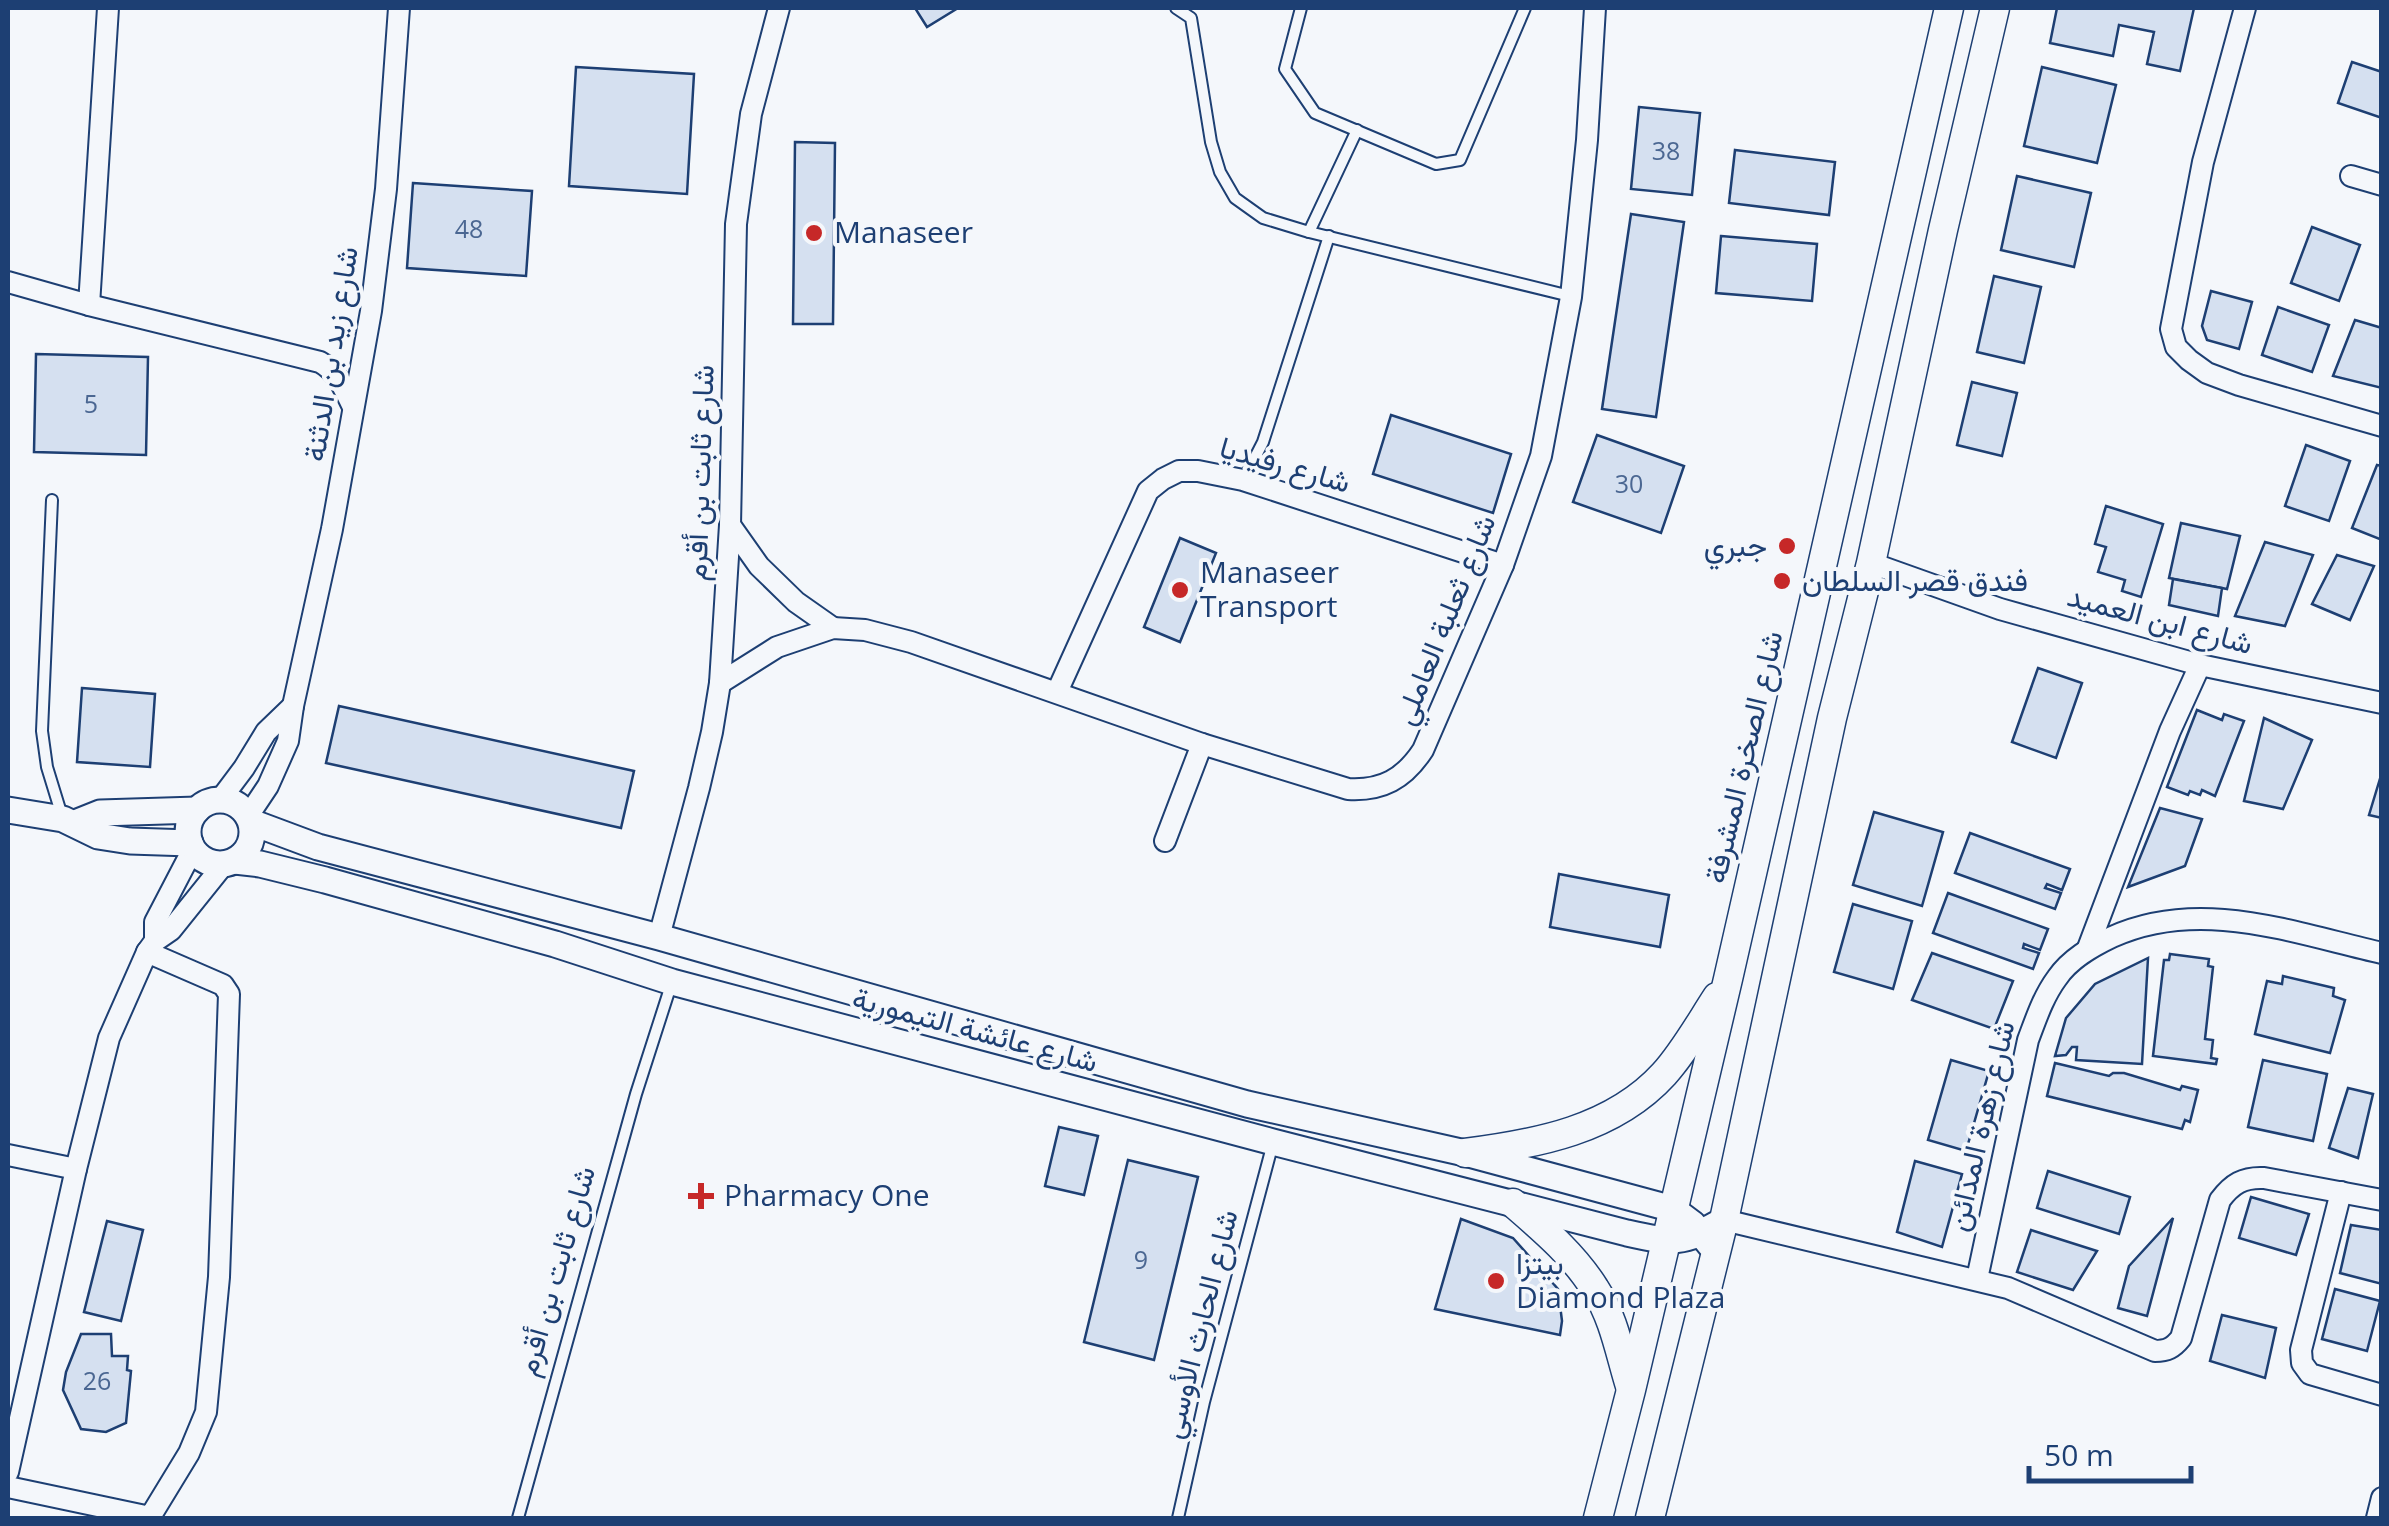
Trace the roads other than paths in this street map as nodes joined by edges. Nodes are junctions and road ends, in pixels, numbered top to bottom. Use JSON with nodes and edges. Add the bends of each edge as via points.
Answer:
{"nodes":[{"id":1,"x":108,"y":8,"type":"edge"},
{"id":2,"x":399,"y":8,"type":"edge"},
{"id":3,"x":779,"y":8,"type":"edge"},
{"id":4,"x":1176,"y":8,"type":"edge"},
{"id":5,"x":1301,"y":8,"type":"edge"},
{"id":6,"x":1525,"y":8,"type":"edge"},
{"id":7,"x":1595,"y":8,"type":"edge"},
{"id":8,"x":1949,"y":8,"type":"edge"},
{"id":9,"x":1995,"y":8,"type":"edge"},
{"id":10,"x":2245,"y":8,"type":"edge"},
{"id":11,"x":1357,"y":130,"type":"junction"},
{"id":12,"x":2351,"y":176,"type":"dead end"},
{"id":13,"x":2382,"y":186,"type":"edge"},
{"id":14,"x":1309,"y":232,"type":"junction"},
{"id":15,"x":1328,"y":236,"type":"junction"},
{"id":16,"x":8,"y":282,"type":"edge"},
{"id":17,"x":1571,"y":297,"type":"junction"},
{"id":18,"x":88,"y":305,"type":"junction"},
{"id":19,"x":353,"y":407,"type":"junction"},
{"id":20,"x":2382,"y":426,"type":"edge"},
{"id":21,"x":1244,"y":480,"type":"junction"},
{"id":22,"x":52,"y":500,"type":"dead end"},
{"id":23,"x":730,"y":525,"type":"junction"},
{"id":24,"x":1871,"y":563,"type":"junction"},
{"id":25,"x":1503,"y":565,"type":"junction"},
{"id":26,"x":833,"y":628,"type":"junction"},
{"id":27,"x":2200,"y":665,"type":"junction"},
{"id":28,"x":720,"y":683,"type":"junction"},
{"id":29,"x":1057,"y":692,"type":"junction"},
{"id":30,"x":2382,"y":703,"type":"edge"},
{"id":31,"x":293,"y":706,"type":"junction"},
{"id":32,"x":1202,"y":744,"type":"junction"},
{"id":33,"x":208,"y":805,"type":"junction"},
{"id":34,"x":8,"y":810,"type":"edge"},
{"id":35,"x":249,"y":819,"type":"junction"},
{"id":36,"x":69,"y":821,"type":"junction"},
{"id":37,"x":1164,"y":841,"type":"dead end"},
{"id":38,"x":191,"y":846,"type":"junction"},
{"id":39,"x":229,"y":862,"type":"junction"},
{"id":40,"x":659,"y":938,"type":"junction"},
{"id":41,"x":151,"y":947,"type":"junction"},
{"id":42,"x":2088,"y":948,"type":"junction"},
{"id":43,"x":2382,"y":953,"type":"edge"},
{"id":44,"x":1728,"y":979,"type":"junction"},
{"id":45,"x":672,"y":982,"type":"junction"},
{"id":46,"x":1273,"y":1142,"type":"junction"},
{"id":47,"x":1465,"y":1153,"type":"junction"},
{"id":48,"x":8,"y":1155,"type":"edge"},
{"id":49,"x":76,"y":1169,"type":"junction"},
{"id":50,"x":2341,"y":1192,"type":"junction"},
{"id":51,"x":2382,"y":1200,"type":"edge"},
{"id":52,"x":1512,"y":1203,"type":"junction"},
{"id":53,"x":1673,"y":1209,"type":"junction"},
{"id":54,"x":1714,"y":1236,"type":"junction"},
{"id":55,"x":1666,"y":1242,"type":"junction"},
{"id":56,"x":1976,"y":1279,"type":"junction"},
{"id":57,"x":1630,"y":1390,"type":"junction"},
{"id":58,"x":2382,"y":1395,"type":"edge"},
{"id":59,"x":8,"y":1472,"type":"edge"},
{"id":60,"x":8,"y":1486,"type":"edge"},
{"id":61,"x":2382,"y":1498,"type":"edge"},
{"id":62,"x":150,"y":1518,"type":"edge"},
{"id":63,"x":518,"y":1518,"type":"edge"},
{"id":64,"x":1178,"y":1518,"type":"edge"},
{"id":65,"x":1598,"y":1518,"type":"edge"},
{"id":66,"x":1650,"y":1518,"type":"edge"},
{"id":67,"x":2377,"y":1518,"type":"edge"}],
"edges":[{"from":1,"to":18,"type":"street"},
{"from":2,"to":19,"type":"street","name":"شارع زيد بن الدثنة","via":[[384,207]]},
{"from":3,"to":23,"type":"street","name":"شارع ثابت بن أقرم","via":[[752,114],[736,224]]},
{"from":4,"to":14,"type":"lane","via":[[1191,18],[1212,142],[1234,198],[1262,218]]},
{"from":5,"to":11,"type":"lane","via":[[1285,69],[1315,114]]},
{"from":6,"to":11,"type":"lane","via":[[1460,160],[1436,164]]},
{"from":7,"to":17,"type":"street","name":"شارع ثعلبة العاملي"},
{"from":8,"to":44,"type":"main road","name":"شارع الصخرة المشرفة"},
{"from":9,"to":24,"type":"main road"},
{"from":10,"to":20,"type":"street","via":[[2203,162],[2172,329],[2176,347],[2208,373],[2239,385]]},
{"from":11,"to":14,"type":"lane"},
{"from":12,"to":13,"type":"street"},
{"from":14,"to":15,"type":"lane"},
{"from":15,"to":17,"type":"lane"},
{"from":15,"to":21,"type":"lane","via":[[1263,442]]},
{"from":16,"to":18,"type":"street"},
{"from":17,"to":25,"type":"street","name":"شارع ثعلبة العاملي","via":[[1541,456]]},
{"from":18,"to":19,"type":"street","via":[[320,362],[338,377]]},
{"from":19,"to":31,"type":"street","name":"شارع زيد بن الدثنة"},
{"from":21,"to":25,"type":"street","name":"شارع رفيديا"},
{"from":21,"to":29,"type":"street","name":"شارع رفيديا","via":[[1178,472],[1148,491]]},
{"from":22,"to":36,"type":"lane","via":[[42,731],[47,766]]},
{"from":23,"to":26,"type":"street","name":"شارع ثعلبة العاملي","via":[[759,566]]},
{"from":23,"to":28,"type":"street","name":"شارع ثابت بن أقرم"},
{"from":24,"to":27,"type":"street","name":"شارع ابن العميد","via":[[2000,609]]},
{"from":24,"to":54,"type":"main road"},
{"from":25,"to":32,"type":"street","name":"شارع ثعلبة العاملي","via":[[1424,750],[1393,780],[1369,790],[1348,789]]},
{"from":26,"to":28,"type":"street","name":"شارع ثعلبة العاملي","via":[[776,647]]},
{"from":26,"to":29,"type":"street","name":"شارع ثعلبة العاملي","via":[[911,642]]},
{"from":27,"to":30,"type":"street","name":"شارع ابن العميد"},
{"from":27,"to":42,"type":"street"},
{"from":28,"to":40,"type":"street","name":"شارع ثابت بن أقرم"},
{"from":29,"to":32,"type":"street","name":"شارع ثعلبة العاملي"},
{"from":31,"to":33,"type":"street"},
{"from":31,"to":35,"type":"street","name":"شارع زيد بن الدثنة","via":[[288,742]]},
{"from":32,"to":37,"type":"street"},
{"from":33,"to":35,"type":"street","via":[[236,804]]},
{"from":33,"to":36,"type":"street","via":[[100,812]]},
{"from":33,"to":38,"type":"street","via":[[191,820]]},
{"from":34,"to":36,"type":"street"},
{"from":35,"to":39,"type":"street","via":[[246,851]]},
{"from":35,"to":40,"type":"street","name":"شارع عائشة التيمورية","via":[[318,847]]},
{"from":36,"to":38,"type":"street","via":[[98,836]]},
{"from":38,"to":39,"type":"street","via":[[212,863]]},
{"from":38,"to":41,"type":"street","via":[[155,922]]},
{"from":39,"to":41,"type":"street"},
{"from":39,"to":45,"type":"street","name":"شارع عائشة التيمورية","via":[[325,880]]},
{"from":40,"to":47,"type":"street","name":"شارع عائشة التيمورية","via":[[1247,1104]]},
{"from":41,"to":49,"type":"street","via":[[109,1038]]},
{"from":41,"to":62,"type":"street","via":[[223,984],[230,1002],[219,1277],[206,1412]]},
{"from":42,"to":43,"type":"street","name":"شارع زهرة المدائن","via":[[2147,924],[2221,918]]},
{"from":42,"to":56,"type":"street","name":"شارع زهرة المدائن","via":[[2058,975],[2028,1040]]},
{"from":44,"to":47,"type":"main road","via":[[1664,1074],[1639,1098],[1567,1133]]},
{"from":44,"to":53,"type":"main road","name":"شارع الصخرة المشرفة"},
{"from":45,"to":46,"type":"street","name":"شارع عائشة التيمورية"},
{"from":45,"to":63,"type":"lane","name":"شارع ثابت بن أقرم"},
{"from":46,"to":52,"type":"street","name":"شارع عائشة التيمورية"},
{"from":46,"to":64,"type":"lane","name":"شارع الحارث الأوسي"},
{"from":47,"to":53,"type":"street","name":"شارع عائشة التيمورية"},
{"from":48,"to":49,"type":"street"},
{"from":49,"to":59,"type":"street"},
{"from":50,"to":51,"type":"street","name":"شارع زهرة المدائن"},
{"from":50,"to":56,"type":"street","name":"شارع زهرة المدائن","via":[[2250,1177],[2228,1189],[2181,1338],[2165,1351]]},
{"from":50,"to":58,"type":"street","via":[[2302,1362],[2310,1374]]},
{"from":52,"to":55,"type":"street","name":"شارع عائشة التيمورية"},
{"from":52,"to":57,"type":"main road","via":[[1558,1243],[1596,1290]]},
{"from":53,"to":54,"type":"street","name":"شارع عائشة التيمورية"},
{"from":53,"to":55,"type":"main road","name":"شارع الصخرة المشرفة"},
{"from":54,"to":55,"type":"street","name":"شارع عائشة التيمورية"},
{"from":54,"to":56,"type":"street","name":"شارع زهرة المدائن"},
{"from":54,"to":66,"type":"main road"},
{"from":55,"to":57,"type":"main road","name":"شارع الصخرة المشرفة"},
{"from":57,"to":65,"type":"main road","name":"شارع الصخرة المشرفة"},
{"from":60,"to":62,"type":"street"},
{"from":61,"to":67,"type":"street"}]}
